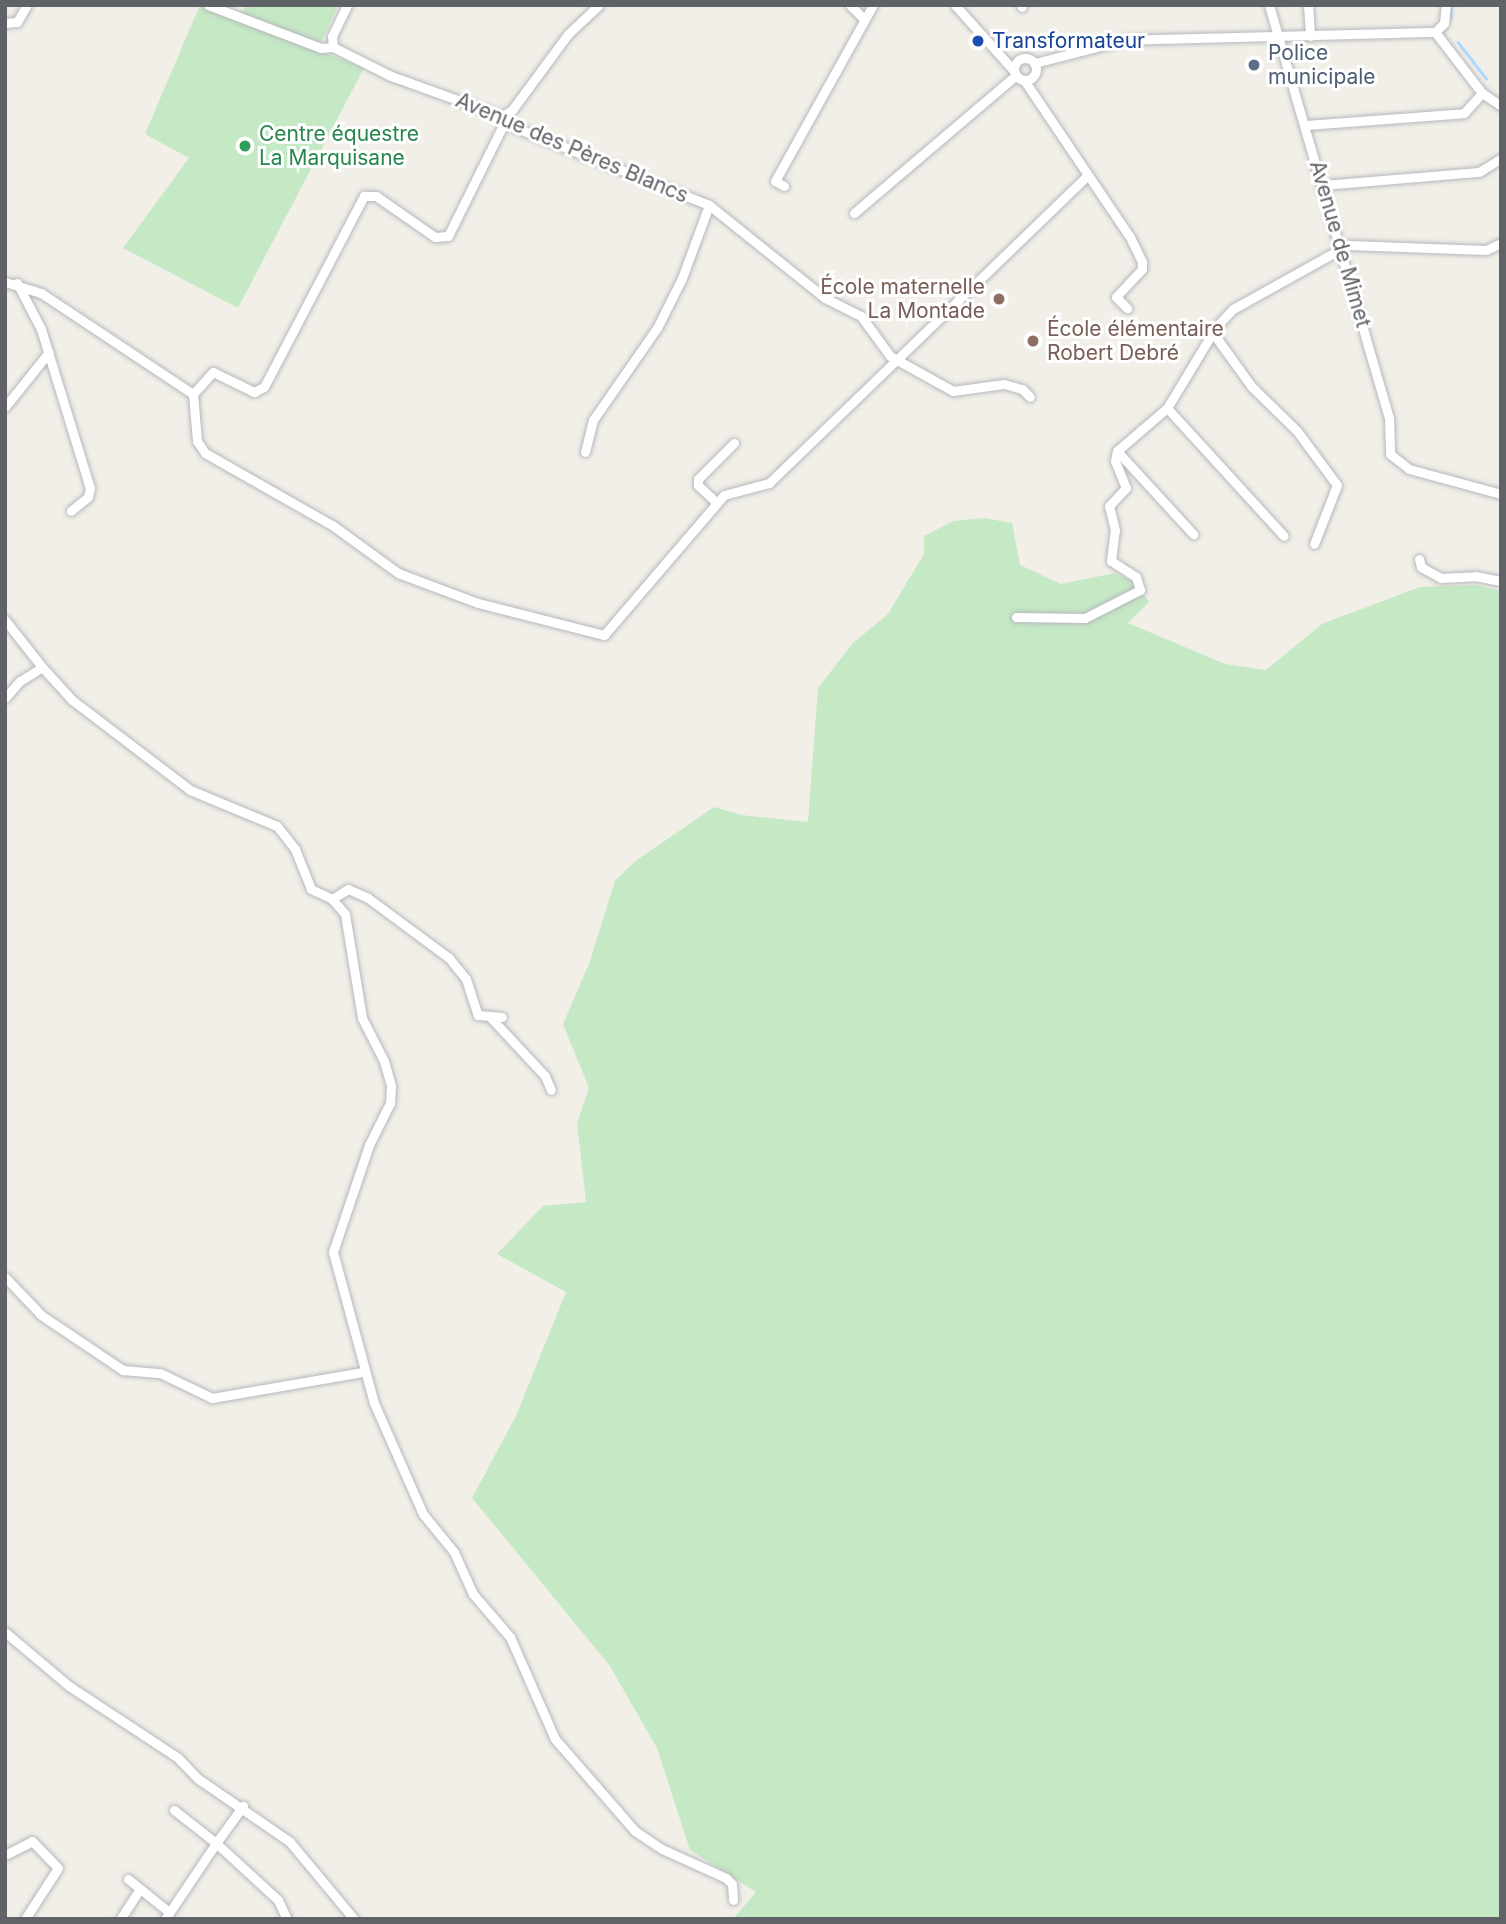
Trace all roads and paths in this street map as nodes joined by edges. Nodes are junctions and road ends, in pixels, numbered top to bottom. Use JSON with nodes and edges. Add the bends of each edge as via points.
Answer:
{"nodes":[{"id":1,"x":26,"y":5,"type":"edge"},
{"id":2,"x":208,"y":5,"type":"edge"},
{"id":3,"x":346,"y":5,"type":"edge"},
{"id":4,"x":599,"y":5,"type":"edge"},
{"id":5,"x":850,"y":5,"type":"edge"},
{"id":6,"x":873,"y":5,"type":"edge"},
{"id":7,"x":955,"y":5,"type":"edge"},
{"id":8,"x":1269,"y":5,"type":"edge"},
{"id":9,"x":1308,"y":5,"type":"edge"},
{"id":10,"x":1446,"y":5,"type":"edge"},
{"id":11,"x":864,"y":19,"type":"junction"},
{"id":12,"x":5,"y":23,"type":"edge"},
{"id":13,"x":1435,"y":32,"type":"junction"},
{"id":14,"x":1311,"y":36,"type":"junction"},
{"id":15,"x":1277,"y":37,"type":"junction"},
{"id":16,"x":333,"y":47,"type":"junction"},
{"id":17,"x":1001,"y":53,"type":"junction"},
{"id":18,"x":1020,"y":59,"type":"junction"},
{"id":19,"x":1035,"y":63,"type":"junction"},
{"id":20,"x":1018,"y":75,"type":"junction"},
{"id":21,"x":1034,"y":76,"type":"junction"},
{"id":22,"x":1031,"y":91,"type":"junction"},
{"id":23,"x":1482,"y":93,"type":"junction"},
{"id":24,"x":1501,"y":106,"type":"edge"},
{"id":25,"x":502,"y":116,"type":"junction"},
{"id":26,"x":1306,"y":125,"type":"junction"},
{"id":27,"x":1501,"y":158,"type":"edge"},
{"id":28,"x":1086,"y":177,"type":"junction"},
{"id":29,"x":1323,"y":185,"type":"junction"},
{"id":30,"x":784,"y":186,"type":"dead end"},
{"id":31,"x":709,"y":205,"type":"junction"},
{"id":32,"x":854,"y":213,"type":"dead end"},
{"id":33,"x":1501,"y":243,"type":"edge"},
{"id":34,"x":1342,"y":250,"type":"junction"},
{"id":35,"x":5,"y":282,"type":"edge"},
{"id":36,"x":17,"y":283,"type":"junction"},
{"id":37,"x":1126,"y":308,"type":"dead end"},
{"id":38,"x":1213,"y":333,"type":"junction"},
{"id":39,"x":49,"y":352,"type":"junction"},
{"id":40,"x":896,"y":357,"type":"junction"},
{"id":41,"x":193,"y":394,"type":"junction"},
{"id":42,"x":1030,"y":397,"type":"dead end"},
{"id":43,"x":5,"y":407,"type":"edge"},
{"id":44,"x":1167,"y":408,"type":"junction"},
{"id":45,"x":734,"y":443,"type":"dead end"},
{"id":46,"x":1117,"y":451,"type":"junction"},
{"id":47,"x":585,"y":452,"type":"dead end"},
{"id":48,"x":1501,"y":494,"type":"edge"},
{"id":49,"x":718,"y":503,"type":"junction"},
{"id":50,"x":71,"y":511,"type":"dead end"},
{"id":51,"x":1193,"y":534,"type":"dead end"},
{"id":52,"x":1284,"y":536,"type":"dead end"},
{"id":53,"x":1314,"y":544,"type":"dead end"},
{"id":54,"x":1419,"y":559,"type":"dead end"},
{"id":55,"x":1501,"y":581,"type":"edge"},
{"id":56,"x":1016,"y":617,"type":"dead end"},
{"id":57,"x":5,"y":620,"type":"edge"},
{"id":58,"x":42,"y":667,"type":"junction"},
{"id":59,"x":5,"y":698,"type":"edge"},
{"id":60,"x":332,"y":899,"type":"junction"},
{"id":61,"x":502,"y":1017,"type":"dead end"},
{"id":62,"x":491,"y":1018,"type":"junction"},
{"id":63,"x":551,"y":1090,"type":"dead end"},
{"id":64,"x":5,"y":1278,"type":"edge"},
{"id":65,"x":363,"y":1372,"type":"junction"},
{"id":66,"x":5,"y":1632,"type":"edge"},
{"id":67,"x":243,"y":1806,"type":"junction"},
{"id":68,"x":174,"y":1810,"type":"dead end"},
{"id":69,"x":216,"y":1843,"type":"junction"},
{"id":70,"x":5,"y":1855,"type":"edge"},
{"id":71,"x":128,"y":1879,"type":"dead end"},
{"id":72,"x":140,"y":1889,"type":"junction"},
{"id":73,"x":733,"y":1900,"type":"dead end"},
{"id":74,"x":167,"y":1917,"type":"edge"},
{"id":75,"x":121,"y":1918,"type":"edge"},
{"id":76,"x":25,"y":1919,"type":"edge"},
{"id":77,"x":287,"y":1919,"type":"edge"},
{"id":78,"x":354,"y":1919,"type":"edge"}],
"edges":[{"from":1,"to":12,"type":"street","via":[[16,22]]},
{"from":2,"to":16,"type":"street","name":"Avenue des Pères Blancs","via":[[321,48]]},
{"from":3,"to":16,"type":"street","via":[[332,36]]},
{"from":4,"to":25,"type":"street","via":[[568,34],[512,110]]},
{"from":5,"to":11,"type":"street"},
{"from":6,"to":11,"type":"street"},
{"from":7,"to":17,"type":"street"},
{"from":8,"to":15,"type":"street","name":"Avenue de Mimet"},
{"from":9,"to":14,"type":"street"},
{"from":10,"to":13,"type":"street","via":[[1444,23]]},
{"from":11,"to":30,"type":"street","via":[[775,181]]},
{"from":13,"to":14,"type":"street"},
{"from":13,"to":23,"type":"street"},
{"from":14,"to":15,"type":"street"},
{"from":15,"to":19,"type":"street","via":[[1123,40]]},
{"from":15,"to":26,"type":"street","name":"Avenue de Mimet"},
{"from":16,"to":25,"type":"street","name":"Avenue des Pères Blancs","via":[[391,76]]},
{"from":17,"to":18,"type":"street"},
{"from":17,"to":20,"type":"street"},
{"from":18,"to":19,"type":"street"},
{"from":18,"to":20,"type":"street"},
{"from":19,"to":21,"type":"street"},
{"from":20,"to":21,"type":"street"},
{"from":20,"to":22,"type":"street"},
{"from":20,"to":32,"type":"street"},
{"from":21,"to":22,"type":"street"},
{"from":22,"to":28,"type":"street"},
{"from":23,"to":24,"type":"street"},
{"from":23,"to":26,"type":"street","via":[[1464,113]]},
{"from":25,"to":31,"type":"street","name":"Avenue des Pères Blancs","via":[[514,127]]},
{"from":25,"to":41,"type":"street","via":[[502,127],[448,236],[435,237],[376,196],[364,196],[264,387],[254,392],[212,372]]},
{"from":26,"to":29,"type":"street","name":"Avenue de Mimet"},
{"from":27,"to":29,"type":"street","via":[[1479,172]]},
{"from":28,"to":37,"type":"street","via":[[1130,237],[1143,266],[1116,297]]},
{"from":28,"to":40,"type":"street"},
{"from":29,"to":34,"type":"street","name":"Avenue de Mimet"},
{"from":31,"to":40,"type":"street","name":"Avenue des Pères Blancs","via":[[825,298],[861,316],[884,352]]},
{"from":31,"to":47,"type":"street","via":[[682,278],[657,328],[593,420]]},
{"from":33,"to":34,"type":"street","via":[[1486,250],[1348,245]]},
{"from":34,"to":38,"type":"street","via":[[1233,309]]},
{"from":34,"to":48,"type":"street","name":"Avenue de Mimet","via":[[1389,419],[1390,454],[1409,469]]},
{"from":35,"to":36,"type":"street"},
{"from":36,"to":39,"type":"street"},
{"from":36,"to":41,"type":"street","via":[[100,328]]},
{"from":38,"to":44,"type":"street"},
{"from":38,"to":53,"type":"street","via":[[1252,387],[1297,431],[1337,485]]},
{"from":39,"to":43,"type":"street"},
{"from":39,"to":50,"type":"street","via":[[90,488],[88,496]]},
{"from":40,"to":42,"type":"street","name":"Avenue des Pères Blancs","via":[[953,391],[1004,384],[1022,389]]},
{"from":40,"to":49,"type":"street","via":[[763,488],[734,491]]},
{"from":41,"to":49,"type":"street","via":[[197,440],[205,453],[332,525],[398,573],[478,603],[604,635]]},
{"from":44,"to":46,"type":"street"},
{"from":44,"to":52,"type":"street"},
{"from":45,"to":49,"type":"street","via":[[698,479],[698,485]]},
{"from":46,"to":51,"type":"street"},
{"from":46,"to":56,"type":"street","via":[[1115,461],[1126,488],[1109,506],[1115,530],[1111,561],[1136,577],[1140,590],[1085,618]]},
{"from":54,"to":55,"type":"street","via":[[1421,567],[1441,578],[1475,576]]},
{"from":57,"to":58,"type":"street"},
{"from":58,"to":59,"type":"street"},
{"from":58,"to":60,"type":"street","via":[[81,707],[190,790],[277,826],[295,849],[311,889]]},
{"from":60,"to":62,"type":"street","via":[[342,891],[355,890],[436,948],[466,979],[478,1014]]},
{"from":60,"to":65,"type":"street","via":[[349,921],[362,1018],[391,1086],[390,1103],[369,1145],[334,1240]]},
{"from":61,"to":62,"type":"street"},
{"from":62,"to":63,"type":"street","via":[[545,1076]]},
{"from":64,"to":65,"type":"street","via":[[41,1315],[123,1370],[160,1373],[212,1398]]},
{"from":65,"to":73,"type":"street","via":[[424,1514],[454,1552],[473,1594],[510,1637],[555,1739],[635,1831],[662,1849],[726,1878],[733,1886]]},
{"from":66,"to":67,"type":"street","via":[[69,1686]]},
{"from":67,"to":69,"type":"street"},
{"from":67,"to":78,"type":"street","via":[[304,1856]]},
{"from":68,"to":69,"type":"street"},
{"from":69,"to":74,"type":"street"},
{"from":69,"to":77,"type":"street","via":[[278,1900]]},
{"from":70,"to":76,"type":"street","via":[[33,1841],[58,1868]]},
{"from":71,"to":72,"type":"street"},
{"from":72,"to":74,"type":"street"},
{"from":72,"to":75,"type":"street"}]}
